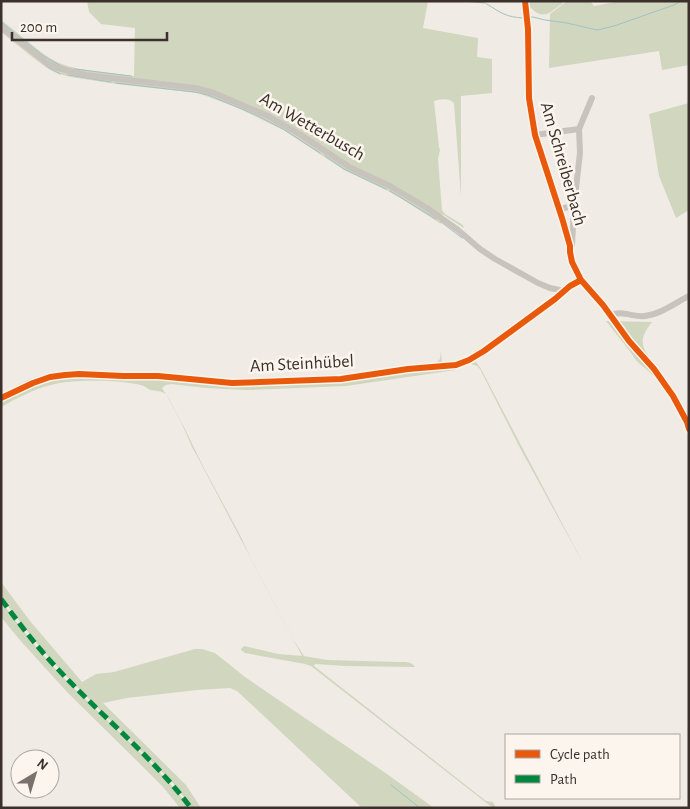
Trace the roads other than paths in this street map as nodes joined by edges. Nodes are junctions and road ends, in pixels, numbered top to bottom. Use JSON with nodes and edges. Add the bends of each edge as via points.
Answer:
{"nodes":[{"id":1,"x":525,"y":1,"type":"edge"},
{"id":2,"x":1,"y":27,"type":"edge"},
{"id":3,"x":592,"y":98,"type":"dead end"},
{"id":4,"x":579,"y":128,"type":"junction"},
{"id":5,"x":536,"y":135,"type":"junction"},
{"id":6,"x":574,"y":206,"type":"junction"},
{"id":7,"x":559,"y":209,"type":"junction"},
{"id":8,"x":570,"y":246,"type":"junction"},
{"id":9,"x":581,"y":280,"type":"junction"},
{"id":10,"x":564,"y":291,"type":"junction"},
{"id":11,"x":689,"y":296,"type":"edge"},
{"id":12,"x":612,"y":318,"type":"junction"},
{"id":13,"x":1,"y":398,"type":"edge"},
{"id":14,"x":689,"y":429,"type":"edge"}],
"edges":[{"from":1,"to":5,"type":"street","name":"Am Schreiberbach","via":[[529,98]]},
{"from":2,"to":10,"type":"street","name":"Am Wetterbusch","via":[[58,68],[86,75],[196,88],[268,116],[351,168],[427,208],[495,259],[538,283]]},
{"from":3,"to":4,"type":"street"},
{"from":4,"to":5,"type":"street"},
{"from":4,"to":6,"type":"street","via":[[580,153]]},
{"from":5,"to":7,"type":"street","name":"Am Schreiberbach"},
{"from":6,"to":7,"type":"street"},
{"from":6,"to":8,"type":"street"},
{"from":7,"to":8,"type":"street","name":"Am Schreiberbach"},
{"from":8,"to":9,"type":"street","name":"Am Schreiberbach","via":[[572,262]]},
{"from":9,"to":10,"type":"street","name":"Am Steinhübel"},
{"from":9,"to":12,"type":"street","name":"Am Schreiberbach"},
{"from":10,"to":13,"type":"street","name":"Am Steinhübel","via":[[484,351],[456,364],[341,379],[260,382],[65,375],[33,383]]},
{"from":11,"to":12,"type":"street","via":[[660,312],[645,316],[616,313]]},
{"from":12,"to":14,"type":"street","name":"Am Schreiberbach","via":[[673,396]]}]}
